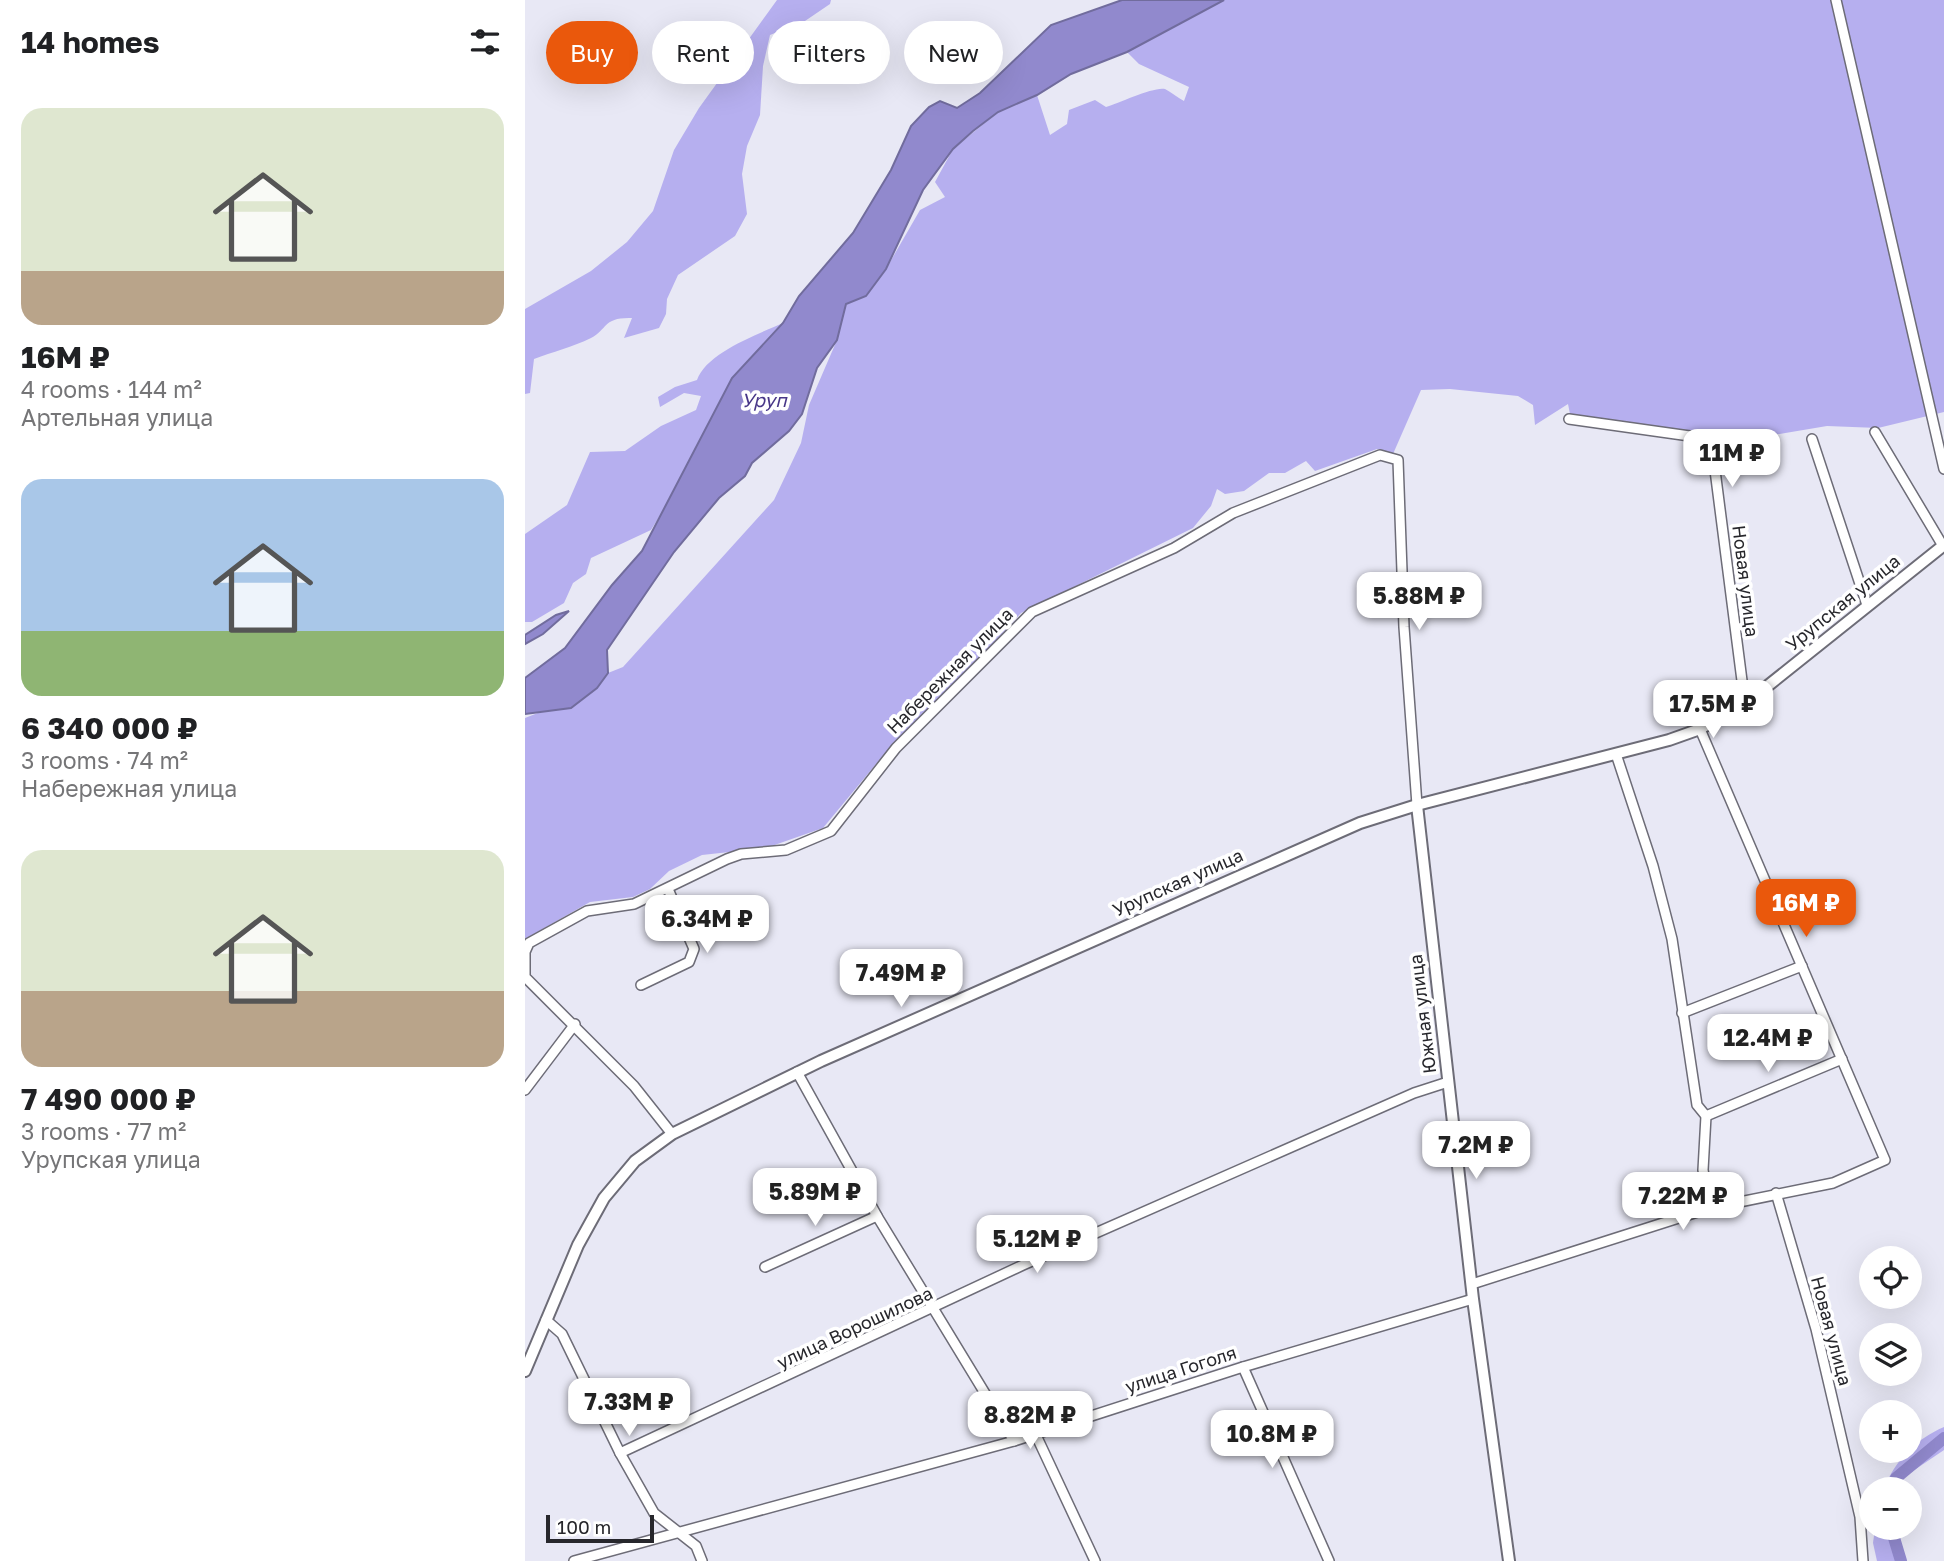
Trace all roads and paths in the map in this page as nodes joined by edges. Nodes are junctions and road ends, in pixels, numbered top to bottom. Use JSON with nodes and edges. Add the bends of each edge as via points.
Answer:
{"nodes":[{"id":1,"x":1836,"y":0,"type":"edge"},
{"id":2,"x":1569,"y":419,"type":"dead end"},
{"id":3,"x":1875,"y":432,"type":"dead end"},
{"id":4,"x":1812,"y":439,"type":"dead end"},
{"id":5,"x":1398,"y":460,"type":"joint"},
{"id":6,"x":1944,"y":469,"type":"edge"},
{"id":7,"x":1943,"y":546,"type":"edge"},
{"id":8,"x":1867,"y":605,"type":"junction"},
{"id":9,"x":1745,"y":704,"type":"junction"},
{"id":10,"x":1700,"y":729,"type":"junction"},
{"id":11,"x":1616,"y":754,"type":"junction"},
{"id":12,"x":1417,"y":805,"type":"junction"},
{"id":13,"x":668,"y":889,"type":"junction"},
{"id":14,"x":1802,"y":966,"type":"junction"},
{"id":15,"x":525,"y":977,"type":"edge"},
{"id":16,"x":641,"y":985,"type":"dead end"},
{"id":17,"x":1682,"y":1013,"type":"junction"},
{"id":18,"x":575,"y":1024,"type":"junction"},
{"id":19,"x":1842,"y":1059,"type":"junction"},
{"id":20,"x":797,"y":1072,"type":"junction"},
{"id":21,"x":1448,"y":1082,"type":"junction"},
{"id":22,"x":525,"y":1090,"type":"edge"},
{"id":23,"x":1706,"y":1116,"type":"junction"},
{"id":24,"x":672,"y":1134,"type":"junction"},
{"id":25,"x":1776,"y":1193,"type":"junction"},
{"id":26,"x":1710,"y":1208,"type":"junction"},
{"id":27,"x":877,"y":1216,"type":"junction"},
{"id":28,"x":765,"y":1267,"type":"dead end"},
{"id":29,"x":1472,"y":1284,"type":"junction"},
{"id":30,"x":1473,"y":1298,"type":"junction"},
{"id":31,"x":932,"y":1310,"type":"junction"},
{"id":32,"x":546,"y":1320,"type":"junction"},
{"id":33,"x":1243,"y":1367,"type":"junction"},
{"id":34,"x":525,"y":1371,"type":"edge"},
{"id":35,"x":1035,"y":1433,"type":"junction"},
{"id":36,"x":1014,"y":1441,"type":"junction"},
{"id":37,"x":620,"y":1453,"type":"junction"},
{"id":38,"x":679,"y":1531,"type":"junction"},
{"id":39,"x":574,"y":1561,"type":"edge"},
{"id":40,"x":702,"y":1561,"type":"edge"},
{"id":41,"x":1095,"y":1561,"type":"edge"},
{"id":42,"x":1329,"y":1561,"type":"edge"},
{"id":43,"x":1509,"y":1561,"type":"edge"},
{"id":44,"x":1863,"y":1561,"type":"edge"}],
"edges":[{"from":1,"to":6,"type":"street"},
{"from":2,"to":9,"type":"street","name":"Новая улица","via":[[1711,439]]},
{"from":3,"to":7,"type":"street"},
{"from":4,"to":8,"type":"street"},
{"from":5,"to":12,"type":"street","name":"Южная улица","via":[[1403,627]]},
{"from":5,"to":13,"type":"street","name":"Набережная улица","via":[[1380,455],[1366,459],[1233,513],[1174,548],[1032,612],[895,748],[831,831],[786,850],[734,856]]},
{"from":7,"to":8,"type":"street","name":"Урупская улица"},
{"from":8,"to":9,"type":"street","name":"Урупская улица"},
{"from":9,"to":10,"type":"street","name":"Урупская улица"},
{"from":10,"to":11,"type":"street","name":"Урупская улица"},
{"from":10,"to":14,"type":"street"},
{"from":11,"to":12,"type":"street","name":"Урупская улица"},
{"from":11,"to":17,"type":"street","via":[[1672,939]]},
{"from":12,"to":20,"type":"street","name":"Урупская улица","via":[[1300,847]]},
{"from":12,"to":21,"type":"street","name":"Южная улица"},
{"from":13,"to":15,"type":"street","name":"Набережная улица","via":[[633,904],[587,911],[529,943]]},
{"from":13,"to":16,"type":"street","via":[[694,949],[689,962]]},
{"from":14,"to":17,"type":"street"},
{"from":14,"to":19,"type":"street"},
{"from":15,"to":18,"type":"street"},
{"from":17,"to":23,"type":"street","via":[[1697,1105]]},
{"from":18,"to":22,"type":"street"},
{"from":18,"to":24,"type":"street"},
{"from":19,"to":23,"type":"street"},
{"from":19,"to":25,"type":"street","via":[[1885,1160],[1833,1183]]},
{"from":20,"to":24,"type":"street","name":"Урупская улица"},
{"from":20,"to":27,"type":"street"},
{"from":21,"to":29,"type":"street","name":"Южная улица"},
{"from":21,"to":31,"type":"street","name":"улица Ворошилова","via":[[1189,1191]]},
{"from":23,"to":26,"type":"street","via":[[1703,1170]]},
{"from":24,"to":32,"type":"street","name":"Урупская улица","via":[[617,1180],[578,1245]]},
{"from":25,"to":26,"type":"street"},
{"from":25,"to":44,"type":"street","name":"Новая улица","via":[[1817,1329],[1860,1517]]},
{"from":26,"to":29,"type":"street"},
{"from":27,"to":28,"type":"street"},
{"from":27,"to":31,"type":"street"},
{"from":29,"to":30,"type":"street","name":"Южная улица"},
{"from":30,"to":33,"type":"street","name":"улица Гоголя"},
{"from":30,"to":43,"type":"street","name":"Южная улица"},
{"from":31,"to":36,"type":"street"},
{"from":31,"to":37,"type":"street","name":"улица Ворошилова"},
{"from":32,"to":34,"type":"street","name":"Урупская улица"},
{"from":32,"to":37,"type":"street","via":[[562,1334]]},
{"from":33,"to":35,"type":"street","name":"улица Гоголя"},
{"from":33,"to":42,"type":"street"},
{"from":35,"to":36,"type":"street","name":"улица Гоголя"},
{"from":35,"to":41,"type":"street"},
{"from":36,"to":38,"type":"street","name":"улица Гоголя"},
{"from":37,"to":38,"type":"street","via":[[655,1513]]},
{"from":38,"to":39,"type":"street","name":"улица Гоголя"},
{"from":38,"to":40,"type":"street","via":[[696,1546]]}]}
